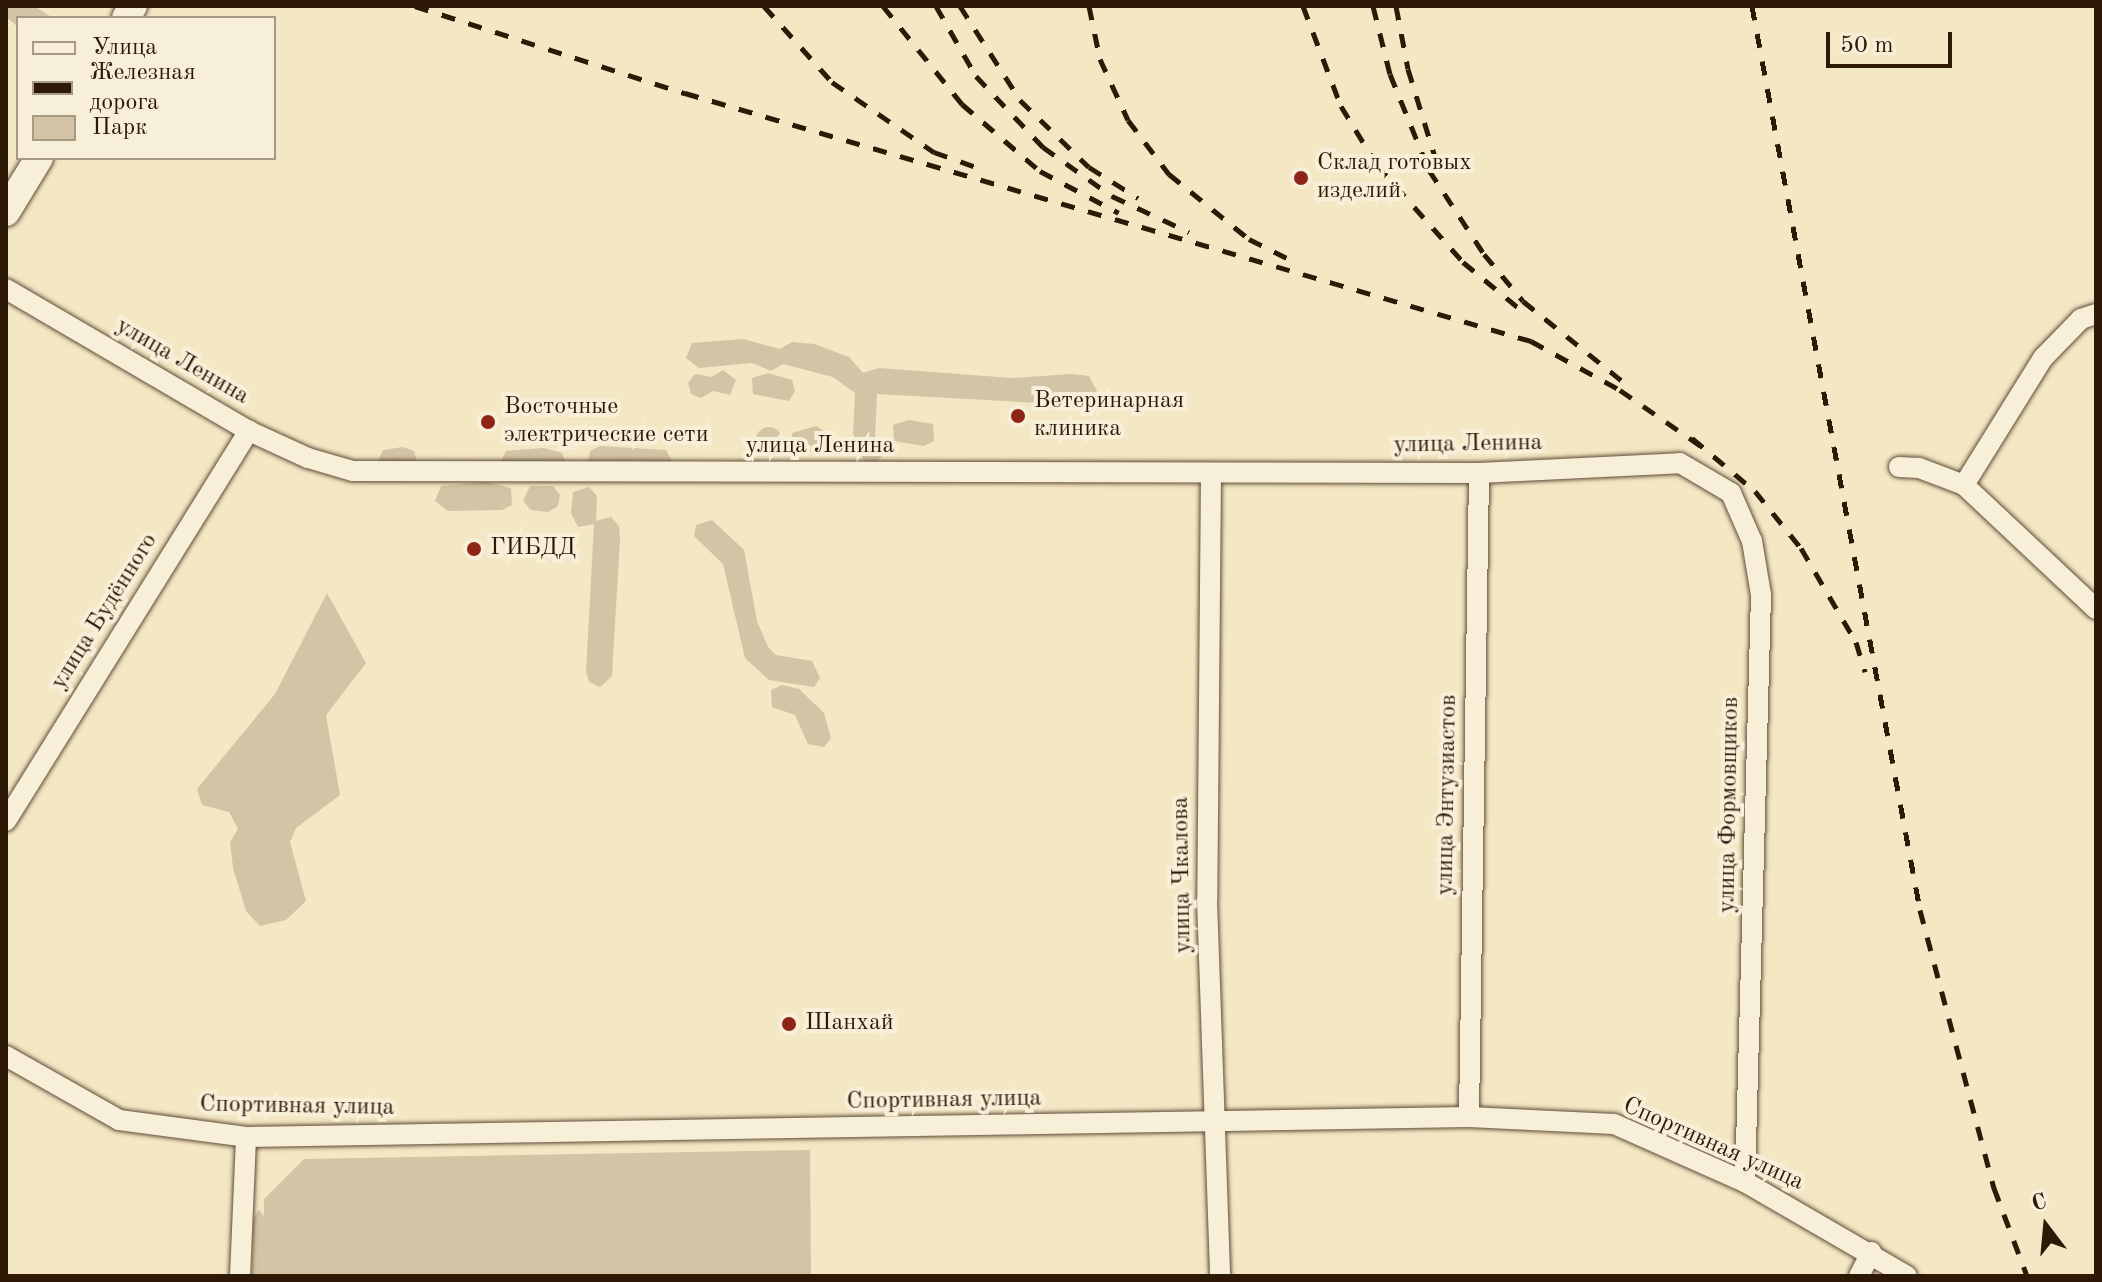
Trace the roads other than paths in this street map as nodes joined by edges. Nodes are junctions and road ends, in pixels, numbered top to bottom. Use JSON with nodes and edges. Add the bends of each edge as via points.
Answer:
{"nodes":[{"id":1,"x":38,"y":160,"type":"edge"},
{"id":2,"x":6,"y":212,"type":"edge"},
{"id":3,"x":6,"y":289,"type":"edge"},
{"id":4,"x":2096,"y":314,"type":"edge"},
{"id":5,"x":249,"y":431,"type":"junction"},
{"id":6,"x":1680,"y":463,"type":"joint"},
{"id":7,"x":1899,"y":467,"type":"dead end"},
{"id":8,"x":1211,"y":473,"type":"junction"},
{"id":9,"x":1479,"y":473,"type":"junction"},
{"id":10,"x":1964,"y":485,"type":"junction"},
{"id":11,"x":2096,"y":609,"type":"edge"},
{"id":12,"x":6,"y":821,"type":"edge"},
{"id":13,"x":6,"y":1056,"type":"edge"},
{"id":14,"x":1469,"y":1117,"type":"junction"},
{"id":15,"x":1218,"y":1123,"type":"junction"},
{"id":16,"x":246,"y":1137,"type":"junction"},
{"id":17,"x":1745,"y":1182,"type":"junction"},
{"id":18,"x":1871,"y":1252,"type":"junction"},
{"id":19,"x":240,"y":1276,"type":"edge"},
{"id":20,"x":1220,"y":1276,"type":"edge"},
{"id":21,"x":1859,"y":1276,"type":"edge"},
{"id":22,"x":1907,"y":1276,"type":"edge"}],
"edges":[{"from":1,"to":2,"type":"main road"},
{"from":3,"to":5,"type":"street","name":"улица Ленина"},
{"from":4,"to":10,"type":"street","via":[[2081,319],[2043,358]]},
{"from":5,"to":8,"type":"street","name":"улица Ленина","via":[[308,458],[353,471]]},
{"from":5,"to":12,"type":"street","name":"улица Будённого"},
{"from":6,"to":9,"type":"street","name":"улица Ленина"},
{"from":6,"to":17,"type":"street","name":"улица Формовщиков","via":[[1731,493],[1752,541],[1761,595]]},
{"from":7,"to":10,"type":"street","via":[[1919,468]]},
{"from":8,"to":9,"type":"street","name":"улица Ленина"},
{"from":8,"to":15,"type":"street","name":"улица Чкалова","via":[[1207,900]]},
{"from":9,"to":14,"type":"street","name":"улица Энтузиастов"},
{"from":10,"to":11,"type":"street"},
{"from":13,"to":16,"type":"street","name":"Спортивная улица","via":[[119,1120]]},
{"from":14,"to":15,"type":"street","name":"Спортивная улица"},
{"from":14,"to":17,"type":"street","name":"Спортивная улица","via":[[1614,1124]]},
{"from":15,"to":16,"type":"street","name":"Спортивная улица"},
{"from":15,"to":20,"type":"street","name":"улица Чкалова"},
{"from":16,"to":19,"type":"street"},
{"from":17,"to":18,"type":"street","name":"Спортивная улица"},
{"from":18,"to":21,"type":"street"},
{"from":18,"to":22,"type":"street","name":"Спортивная улица"}]}
